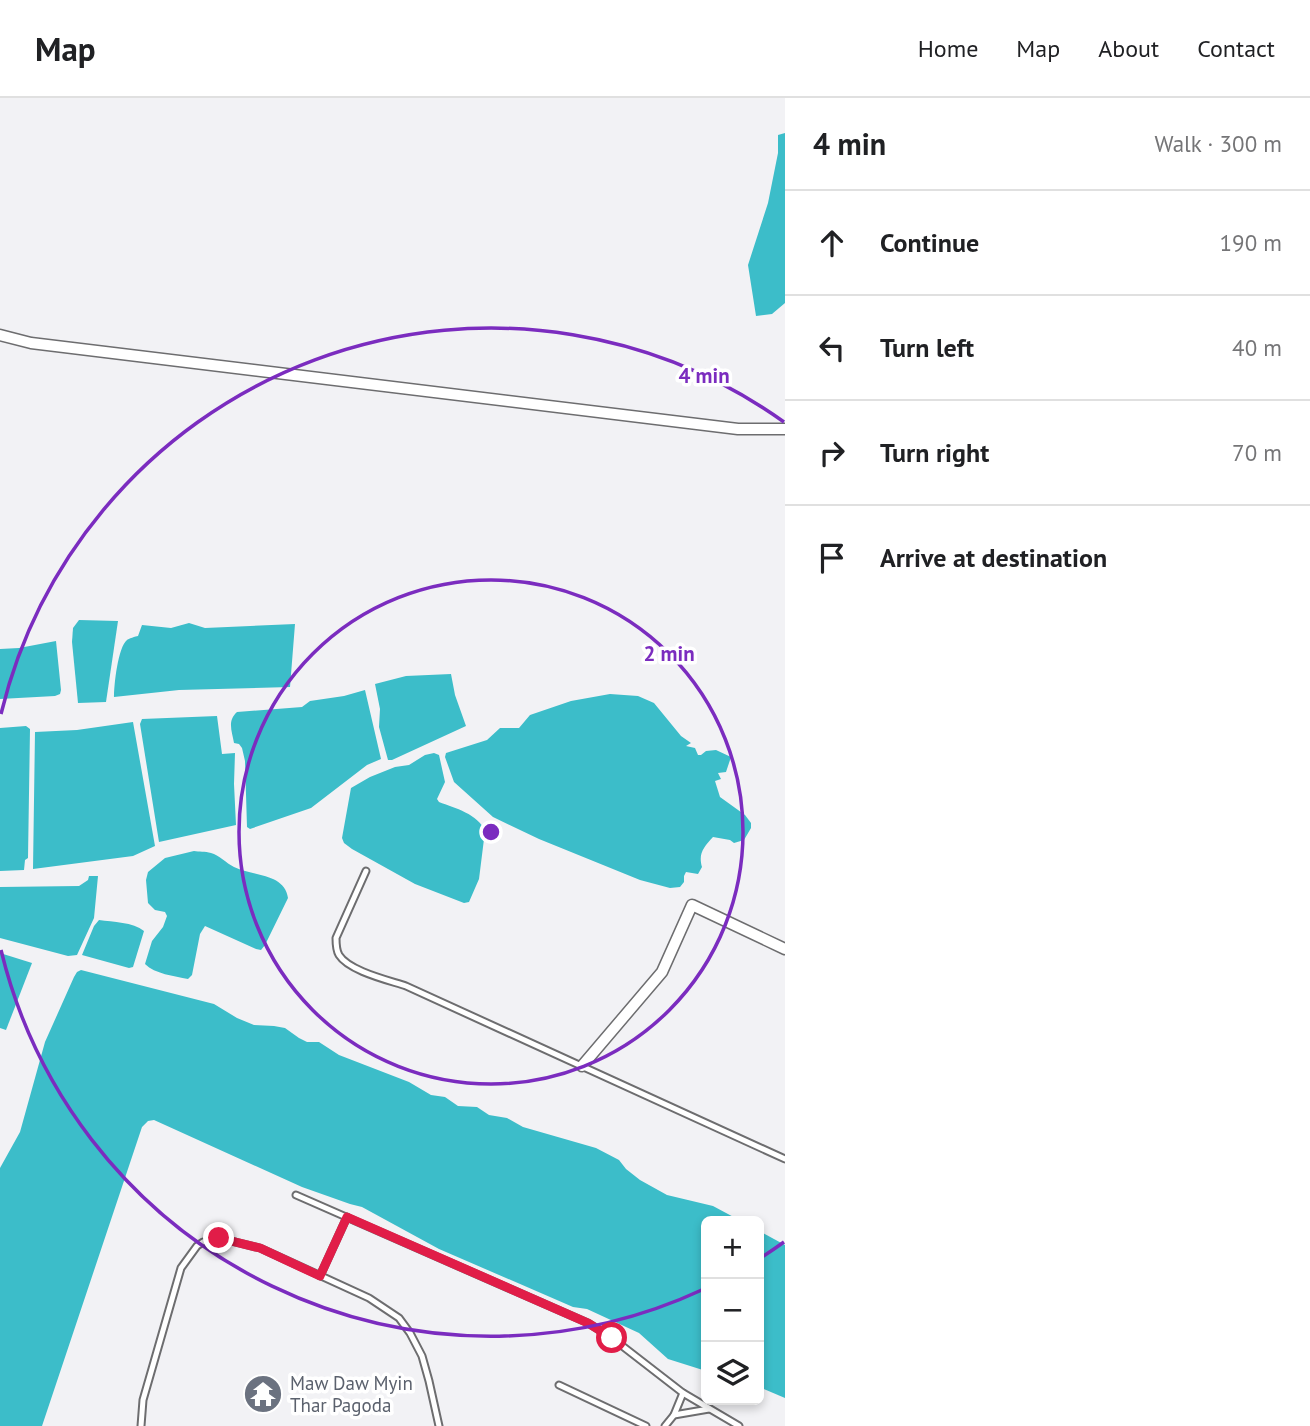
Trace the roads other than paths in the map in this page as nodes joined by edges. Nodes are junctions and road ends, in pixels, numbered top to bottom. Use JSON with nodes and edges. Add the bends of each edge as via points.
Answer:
{"nodes":[{"id":1,"x":0,"y":335,"type":"edge"},
{"id":2,"x":785,"y":429,"type":"edge"},
{"id":3,"x":366,"y":871,"type":"dead end"},
{"id":4,"x":785,"y":949,"type":"edge"},
{"id":5,"x":582,"y":1066,"type":"junction"},
{"id":6,"x":785,"y":1159,"type":"edge"},
{"id":7,"x":296,"y":1195,"type":"dead end"},
{"id":8,"x":347,"y":1217,"type":"junction"},
{"id":9,"x":320,"y":1276,"type":"junction"},
{"id":10,"x":559,"y":1385,"type":"dead end"},
{"id":11,"x":683,"y":1393,"type":"junction"},
{"id":12,"x":710,"y":1409,"type":"junction"},
{"id":13,"x":674,"y":1415,"type":"junction"},
{"id":14,"x":141,"y":1426,"type":"edge"},
{"id":15,"x":439,"y":1426,"type":"edge"},
{"id":16,"x":646,"y":1426,"type":"edge"},
{"id":17,"x":665,"y":1426,"type":"edge"},
{"id":18,"x":739,"y":1426,"type":"edge"}],
"edges":[{"from":1,"to":2,"type":"street","via":[[31,344],[532,405],[737,429]]},
{"from":3,"to":5,"type":"lane","via":[[336,938],[339,956],[349,965]]},
{"from":4,"to":5,"type":"street","via":[[692,905],[662,972]]},
{"from":5,"to":6,"type":"lane"},
{"from":7,"to":8,"type":"lane"},
{"from":8,"to":9,"type":"lane"},
{"from":8,"to":11,"type":"lane","via":[[588,1323]]},
{"from":9,"to":14,"type":"lane","via":[[260,1248],[219,1238],[197,1246],[181,1268],[143,1400]]},
{"from":9,"to":15,"type":"lane","via":[[369,1298],[405,1325],[422,1356]]},
{"from":10,"to":16,"type":"lane"},
{"from":11,"to":12,"type":"lane"},
{"from":11,"to":13,"type":"lane"},
{"from":12,"to":13,"type":"lane"},
{"from":12,"to":18,"type":"lane"},
{"from":13,"to":17,"type":"lane"}]}
